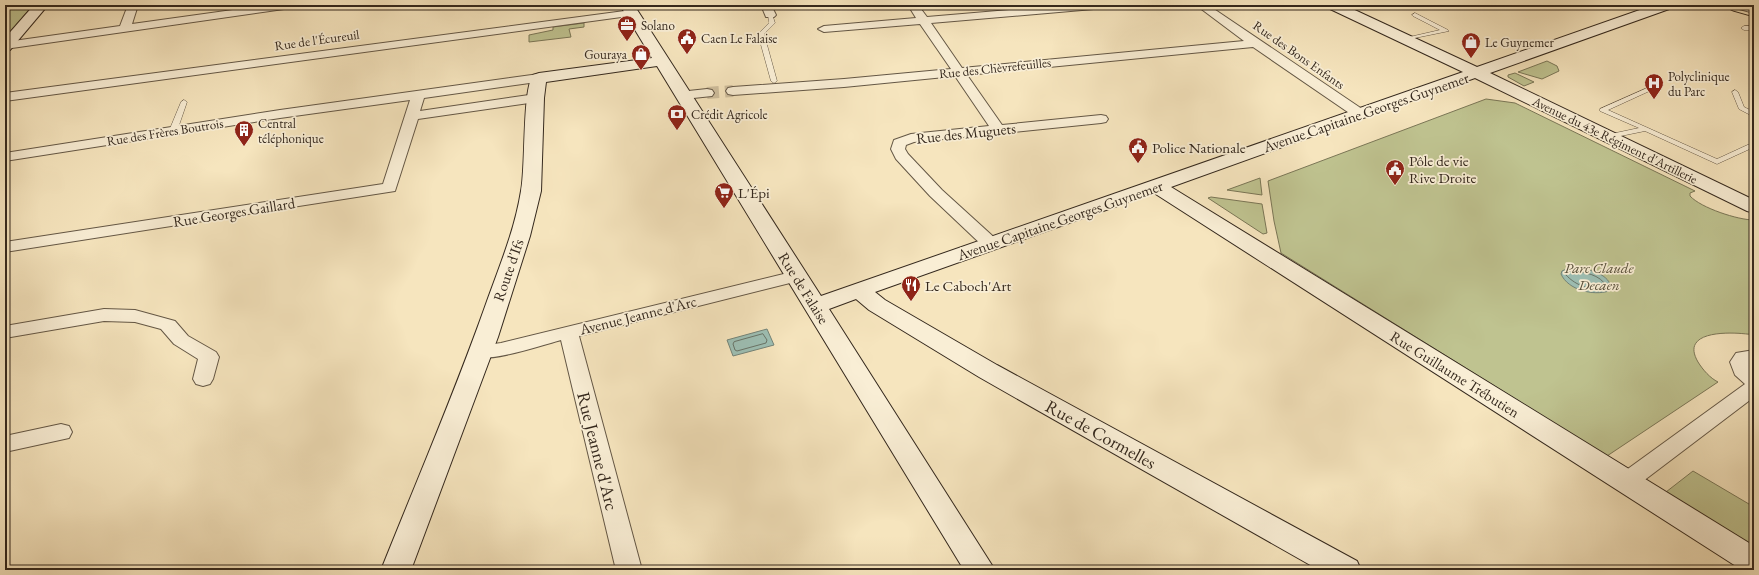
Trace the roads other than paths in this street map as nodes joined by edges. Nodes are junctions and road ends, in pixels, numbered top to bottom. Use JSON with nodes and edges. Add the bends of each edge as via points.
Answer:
{"nodes":[{"id":1,"x":41,"y":5,"type":"edge"},
{"id":2,"x":133,"y":5,"type":"edge"},
{"id":3,"x":291,"y":5,"type":"edge"},
{"id":4,"x":913,"y":5,"type":"edge"},
{"id":5,"x":1105,"y":5,"type":"edge"},
{"id":6,"x":1201,"y":5,"type":"edge"},
{"id":7,"x":1333,"y":5,"type":"edge"},
{"id":8,"x":1667,"y":5,"type":"edge"},
{"id":9,"x":1736,"y":5,"type":"edge"},
{"id":10,"x":630,"y":9,"type":"edge"},
{"id":11,"x":768,"y":10,"type":"edge"},
{"id":12,"x":1754,"y":10,"type":"edge"},
{"id":13,"x":1415,"y":15,"type":"dead end"},
{"id":14,"x":924,"y":20,"type":"junction"},
{"id":15,"x":1744,"y":28,"type":"dead end"},
{"id":16,"x":1754,"y":28,"type":"edge"},
{"id":17,"x":125,"y":29,"type":"junction"},
{"id":18,"x":824,"y":29,"type":"dead end"},
{"id":19,"x":1407,"y":39,"type":"junction"},
{"id":20,"x":8,"y":41,"type":"edge"},
{"id":21,"x":1256,"y":43,"type":"junction"},
{"id":22,"x":662,"y":61,"type":"junction"},
{"id":23,"x":958,"y":72,"type":"junction"},
{"id":24,"x":1477,"y":73,"type":"junction"},
{"id":25,"x":774,"y":81,"type":"dead end"},
{"id":26,"x":1654,"y":87,"type":"dead end"},
{"id":27,"x":538,"y":88,"type":"junction"},
{"id":28,"x":733,"y":91,"type":"tunnel mouth"},
{"id":29,"x":1735,"y":92,"type":"dead end"},
{"id":30,"x":707,"y":93,"type":"tunnel mouth"},
{"id":31,"x":418,"y":95,"type":"junction"},
{"id":32,"x":684,"y":95,"type":"junction"},
{"id":33,"x":5,"y":97,"type":"edge"},
{"id":34,"x":184,"y":102,"type":"dead end"},
{"id":35,"x":1360,"y":114,"type":"junction"},
{"id":36,"x":1754,"y":115,"type":"edge"},
{"id":37,"x":412,"y":116,"type":"junction"},
{"id":38,"x":1102,"y":118,"type":"dead end"},
{"id":39,"x":998,"y":129,"type":"junction"},
{"id":40,"x":1646,"y":129,"type":"junction"},
{"id":41,"x":173,"y":131,"type":"junction"},
{"id":42,"x":1609,"y":137,"type":"junction"},
{"id":43,"x":1754,"y":144,"type":"edge"},
{"id":44,"x":5,"y":157,"type":"edge"},
{"id":45,"x":1156,"y":186,"type":"junction"},
{"id":46,"x":1754,"y":206,"type":"edge"},
{"id":47,"x":991,"y":244,"type":"junction"},
{"id":48,"x":5,"y":247,"type":"edge"},
{"id":49,"x":796,"y":276,"type":"junction"},
{"id":50,"x":859,"y":291,"type":"junction"},
{"id":51,"x":815,"y":306,"type":"junction"},
{"id":52,"x":5,"y":332,"type":"edge"},
{"id":53,"x":568,"y":332,"type":"junction"},
{"id":54,"x":480,"y":352,"type":"junction"},
{"id":55,"x":1754,"y":357,"type":"edge"},
{"id":56,"x":203,"y":379,"type":"dead end"},
{"id":57,"x":1754,"y":380,"type":"edge"},
{"id":58,"x":1754,"y":387,"type":"edge"},
{"id":59,"x":61,"y":432,"type":"dead end"},
{"id":60,"x":5,"y":444,"type":"edge"},
{"id":61,"x":1626,"y":482,"type":"junction"},
{"id":62,"x":1754,"y":562,"type":"edge"},
{"id":63,"x":396,"y":570,"type":"edge"},
{"id":64,"x":628,"y":570,"type":"edge"},
{"id":65,"x":980,"y":570,"type":"edge"},
{"id":66,"x":1346,"y":570,"type":"edge"}],
"edges":[{"from":1,"to":20,"type":"street"},
{"from":2,"to":17,"type":"street"},
{"from":3,"to":17,"type":"street"},
{"from":4,"to":14,"type":"street"},
{"from":5,"to":14,"type":"street"},
{"from":6,"to":21,"type":"street","name":"Rue des Bons Enfants"},
{"from":7,"to":19,"type":"street","name":"Avenue du 43e Régiment d'Artillerie"},
{"from":8,"to":24,"type":"street","name":"Avenue Capitaine Georges Guynemer"},
{"from":9,"to":12,"type":"street"},
{"from":10,"to":22,"type":"street","name":"Rue de Falaise"},
{"from":10,"to":33,"type":"street","name":"Rue de l'Écureuil"},
{"from":11,"to":25,"type":"lane","via":[[772,23],[761,34]]},
{"from":13,"to":19,"type":"lane","via":[[1446,31]]},
{"from":14,"to":18,"type":"street"},
{"from":14,"to":23,"type":"street"},
{"from":15,"to":16,"type":"lane"},
{"from":17,"to":20,"type":"street"},
{"from":19,"to":24,"type":"street","name":"Avenue du 43e Régiment d'Artillerie"},
{"from":21,"to":23,"type":"street","name":"Rue des Chèvrefeuilles"},
{"from":21,"to":35,"type":"street","name":"Rue des Bons Enfants"},
{"from":22,"to":27,"type":"street"},
{"from":22,"to":32,"type":"street","name":"Rue de Falaise"},
{"from":23,"to":28,"type":"street","name":"Rue des Chèvrefeuilles"},
{"from":23,"to":39,"type":"street"},
{"from":24,"to":35,"type":"street","name":"Avenue Capitaine Georges Guynemer"},
{"from":24,"to":42,"type":"street","name":"Avenue du 43e Régiment d'Artillerie"},
{"from":26,"to":40,"type":"lane","via":[[1602,110]]},
{"from":27,"to":31,"type":"street","name":"Rue des Frères Boutrois"},
{"from":27,"to":37,"type":"street"},
{"from":27,"to":54,"type":"street","name":"Route d'Ifs","via":[[532,191],[520,236]]},
{"from":29,"to":36,"type":"lane","via":[[1741,108]]},
{"from":30,"to":32,"type":"street"},
{"from":31,"to":37,"type":"street","name":"Rue Georges Gaillard"},
{"from":31,"to":41,"type":"street","name":"Rue des Frères Boutrois"},
{"from":32,"to":49,"type":"street","name":"Rue de Falaise"},
{"from":34,"to":41,"type":"lane"},
{"from":35,"to":45,"type":"street","name":"Avenue Capitaine Georges Guynemer"},
{"from":37,"to":48,"type":"street","name":"Rue Georges Gaillard","via":[[390,188]]},
{"from":38,"to":39,"type":"street","name":"Rue des Muguets"},
{"from":39,"to":47,"type":"street","name":"Rue des Muguets","via":[[911,138],[899,143],[898,146],[901,156],[936,193]]},
{"from":40,"to":42,"type":"lane"},
{"from":40,"to":43,"type":"lane","via":[[1717,162]]},
{"from":41,"to":44,"type":"street","name":"Rue des Frères Boutrois"},
{"from":42,"to":46,"type":"street","name":"Avenue du 43e Régiment d'Artillerie"},
{"from":45,"to":47,"type":"street","name":"Avenue Capitaine Georges Guynemer"},
{"from":45,"to":61,"type":"street","name":"Rue Guillaume Trébutien"},
{"from":47,"to":50,"type":"street","name":"Avenue Capitaine Georges Guynemer"},
{"from":49,"to":51,"type":"street","name":"Rue de Falaise"},
{"from":49,"to":53,"type":"street","name":"Avenue Jeanne d'Arc"},
{"from":50,"to":51,"type":"street","name":"Avenue Capitaine Georges Guynemer"},
{"from":50,"to":66,"type":"street","name":"Rue de Cormelles","via":[[877,305],[988,371]]},
{"from":51,"to":65,"type":"street","name":"Rue de Falaise"},
{"from":52,"to":56,"type":"street","via":[[104,316],[141,317],[168,325],[181,340],[209,357]]},
{"from":53,"to":54,"type":"street","name":"Avenue Jeanne d'Arc"},
{"from":53,"to":64,"type":"street","name":"Rue Jeanne d'Arc"},
{"from":54,"to":63,"type":"street","name":"Route d'Ifs"},
{"from":55,"to":57,"type":"street","via":[[1743,358],[1740,362],[1744,372]]},
{"from":58,"to":61,"type":"street"},
{"from":59,"to":60,"type":"street"},
{"from":61,"to":62,"type":"street","name":"Rue Guillaume Trébutien"}]}
